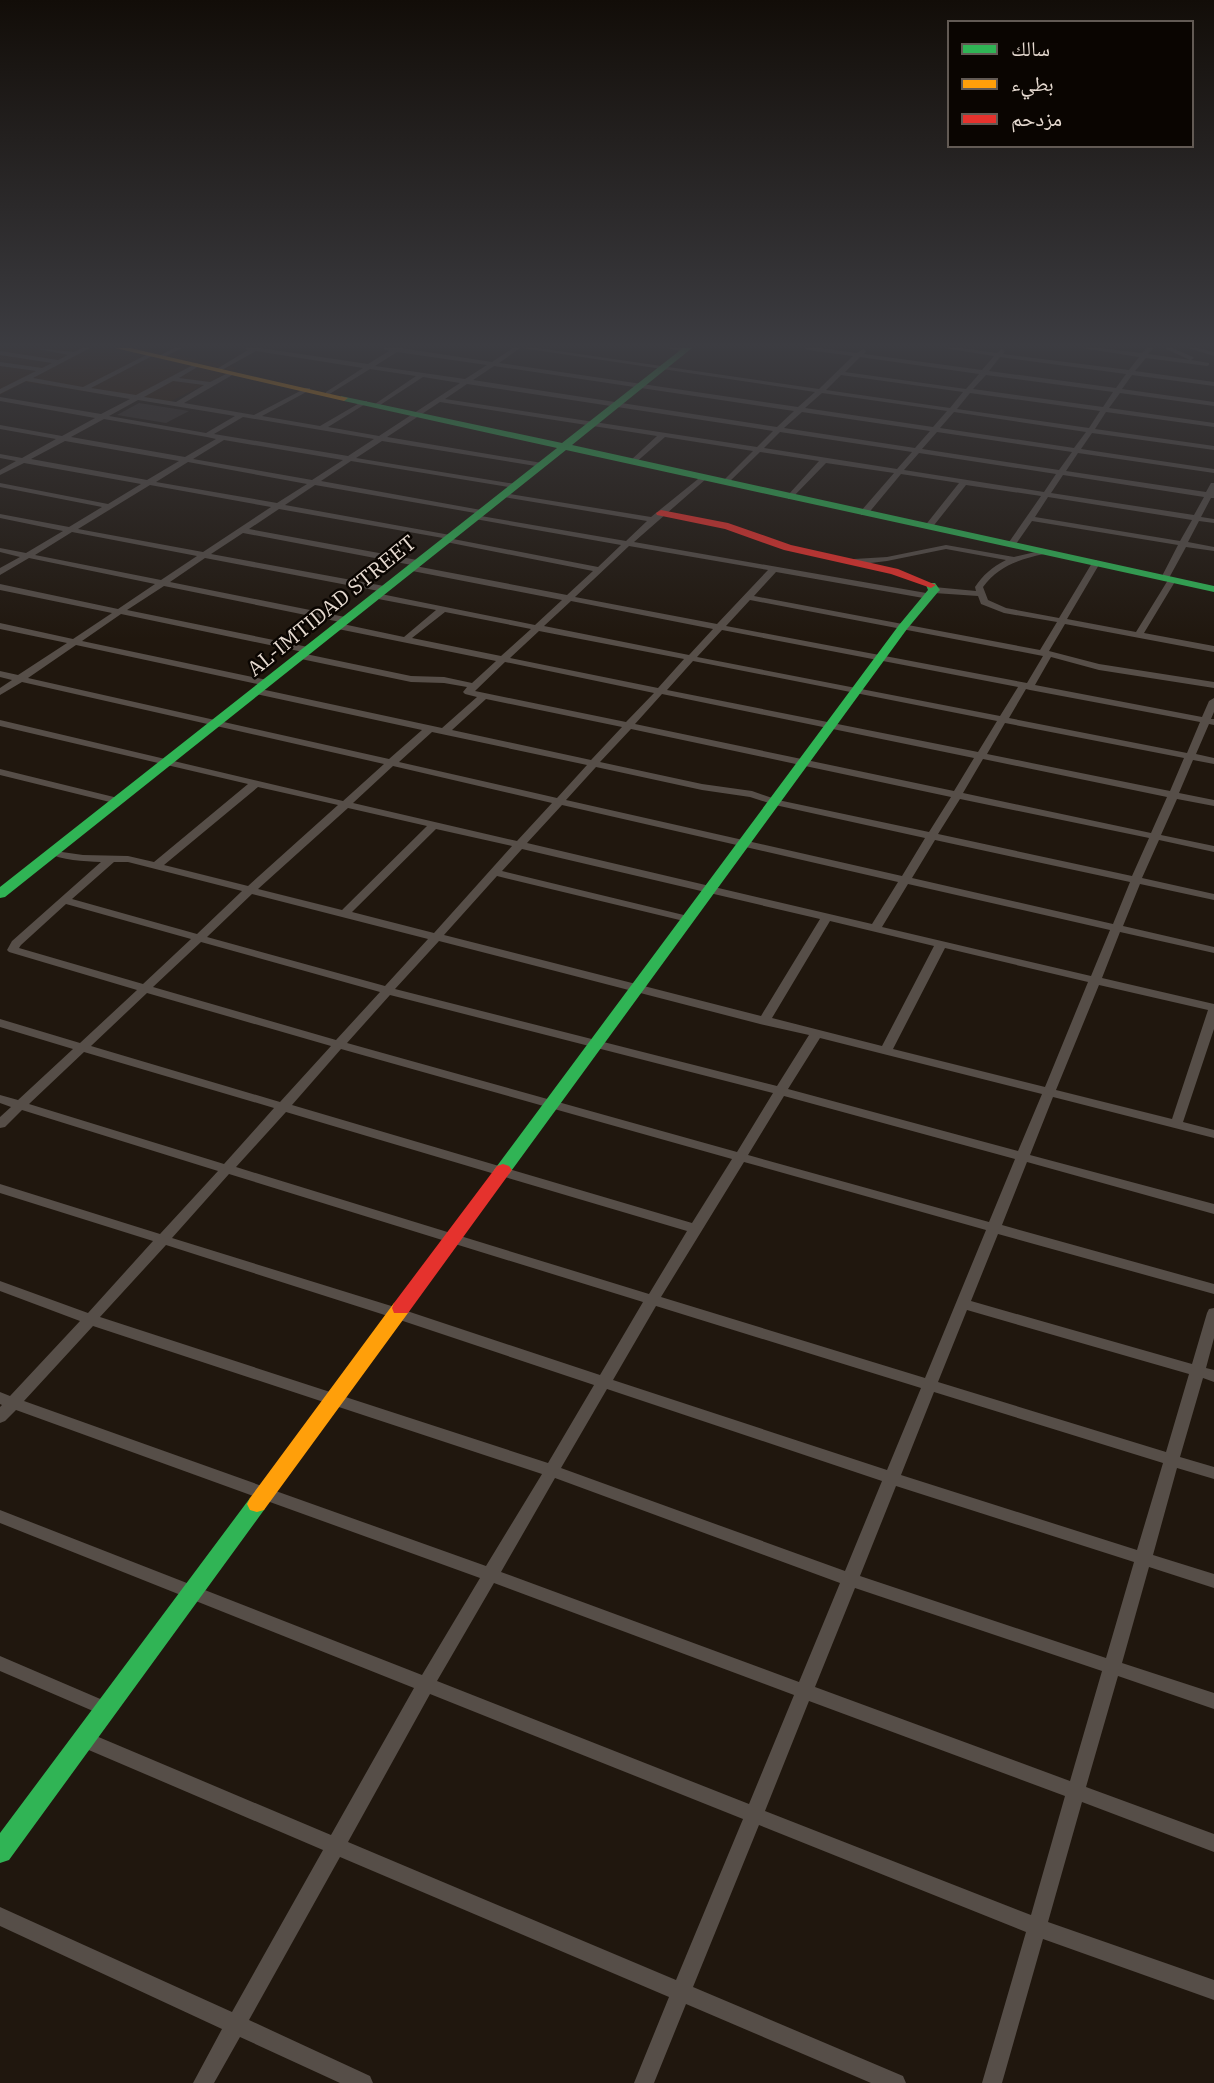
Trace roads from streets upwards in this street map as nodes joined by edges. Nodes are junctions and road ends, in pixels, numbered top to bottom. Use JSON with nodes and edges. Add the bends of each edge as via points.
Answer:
{"nodes":[{"id":1,"x":52,"y":445,"type":"edge"},
{"id":2,"x":105,"y":445,"type":"edge"},
{"id":3,"x":211,"y":445,"type":"edge"},
{"id":4,"x":264,"y":445,"type":"edge"},
{"id":5,"x":372,"y":445,"type":"edge"},
{"id":6,"x":419,"y":445,"type":"edge"},
{"id":7,"x":555,"y":445,"type":"edge"},
{"id":8,"x":653,"y":445,"type":"edge"},
{"id":9,"x":733,"y":445,"type":"edge"},
{"id":10,"x":763,"y":445,"type":"edge"},
{"id":11,"x":885,"y":445,"type":"edge"},
{"id":12,"x":920,"y":445,"type":"edge"},
{"id":13,"x":1037,"y":445,"type":"edge"},
{"id":14,"x":1080,"y":445,"type":"edge"},
{"id":15,"x":1195,"y":445,"type":"edge"},
{"id":16,"x":563,"y":447,"type":"junction"},
{"id":17,"x":1214,"y":448,"type":"edge"},
{"id":18,"x":759,"y":449,"type":"junction"},
{"id":19,"x":916,"y":450,"type":"junction"},
{"id":20,"x":1076,"y":451,"type":"junction"},
{"id":21,"x":0,"y":456,"type":"edge"},
{"id":22,"x":825,"y":459,"type":"junction"},
{"id":23,"x":24,"y":460,"type":"junction"},
{"id":24,"x":185,"y":460,"type":"junction"},
{"id":25,"x":349,"y":460,"type":"junction"},
{"id":26,"x":634,"y":462,"type":"junction"},
{"id":27,"x":542,"y":465,"type":"junction"},
{"id":28,"x":898,"y":471,"type":"junction"},
{"id":29,"x":1214,"y":471,"type":"edge"},
{"id":30,"x":1062,"y":472,"type":"junction"},
{"id":31,"x":0,"y":474,"type":"edge"},
{"id":32,"x":703,"y":477,"type":"junction"},
{"id":33,"x":727,"y":482,"type":"junction"},
{"id":34,"x":964,"y":482,"type":"junction"},
{"id":35,"x":147,"y":483,"type":"junction"},
{"id":36,"x":313,"y":483,"type":"junction"},
{"id":37,"x":0,"y":485,"type":"edge"},
{"id":38,"x":1214,"y":485,"type":"edge"},
{"id":39,"x":510,"y":491,"type":"junction"},
{"id":40,"x":1045,"y":495,"type":"junction"},
{"id":41,"x":1211,"y":495,"type":"edge"},
{"id":42,"x":791,"y":497,"type":"junction"},
{"id":43,"x":109,"y":506,"type":"junction"},
{"id":44,"x":277,"y":506,"type":"junction"},
{"id":45,"x":864,"y":513,"type":"junction"},
{"id":46,"x":478,"y":514,"type":"junction"},
{"id":47,"x":0,"y":516,"type":"edge"},
{"id":48,"x":657,"y":517,"type":"junction"},
{"id":49,"x":1029,"y":518,"type":"junction"},
{"id":50,"x":1196,"y":518,"type":"junction"},
{"id":51,"x":1214,"y":521,"type":"edge"},
{"id":52,"x":928,"y":527,"type":"junction"},
{"id":53,"x":71,"y":529,"type":"junction"},
{"id":54,"x":241,"y":530,"type":"junction"},
{"id":55,"x":448,"y":539,"type":"junction"},
{"id":56,"x":1183,"y":543,"type":"junction"},
{"id":57,"x":627,"y":545,"type":"junction"},
{"id":58,"x":1214,"y":548,"type":"edge"},
{"id":59,"x":0,"y":550,"type":"edge"},
{"id":60,"x":1013,"y":552,"type":"junction"},
{"id":61,"x":27,"y":555,"type":"junction"},
{"id":62,"x":204,"y":555,"type":"junction"},
{"id":63,"x":854,"y":562,"type":"junction"},
{"id":64,"x":1096,"y":563,"type":"junction"},
{"id":65,"x":414,"y":566,"type":"junction"},
{"id":66,"x":600,"y":570,"type":"junction"},
{"id":67,"x":773,"y":570,"type":"junction"},
{"id":68,"x":0,"y":572,"type":"edge"},
{"id":69,"x":1169,"y":579,"type":"junction"},
{"id":70,"x":164,"y":583,"type":"junction"},
{"id":71,"x":0,"y":587,"type":"edge"},
{"id":72,"x":1214,"y":589,"type":"edge"},
{"id":73,"x":380,"y":592,"type":"junction"},
{"id":74,"x":932,"y":593,"type":"junction"},
{"id":75,"x":980,"y":594,"type":"junction"},
{"id":76,"x":748,"y":597,"type":"junction"},
{"id":77,"x":568,"y":598,"type":"junction"},
{"id":78,"x":443,"y":609,"type":"junction"},
{"id":79,"x":122,"y":612,"type":"junction"},
{"id":80,"x":1062,"y":621,"type":"junction"},
{"id":81,"x":342,"y":623,"type":"junction"},
{"id":82,"x":0,"y":626,"type":"edge"},
{"id":83,"x":720,"y":627,"type":"junction"},
{"id":84,"x":903,"y":627,"type":"junction"},
{"id":85,"x":537,"y":628,"type":"junction"},
{"id":86,"x":1139,"y":635,"type":"junction"},
{"id":87,"x":405,"y":640,"type":"junction"},
{"id":88,"x":77,"y":642,"type":"junction"},
{"id":89,"x":1214,"y":649,"type":"edge"},
{"id":90,"x":304,"y":653,"type":"junction"},
{"id":91,"x":1046,"y":653,"type":"junction"},
{"id":92,"x":692,"y":657,"type":"junction"},
{"id":93,"x":880,"y":659,"type":"junction"},
{"id":94,"x":504,"y":660,"type":"junction"},
{"id":95,"x":0,"y":674,"type":"edge"},
{"id":96,"x":19,"y":678,"type":"junction"},
{"id":97,"x":1214,"y":685,"type":"edge"},
{"id":98,"x":262,"y":687,"type":"junction"},
{"id":99,"x":474,"y":687,"type":"junction"},
{"id":100,"x":1026,"y":687,"type":"junction"},
{"id":101,"x":857,"y":690,"type":"junction"},
{"id":102,"x":661,"y":691,"type":"junction"},
{"id":103,"x":0,"y":692,"type":"edge"},
{"id":104,"x":483,"y":696,"type":"junction"},
{"id":105,"x":1214,"y":701,"type":"edge"},
{"id":106,"x":1002,"y":719,"type":"junction"},
{"id":107,"x":1210,"y":721,"type":"edge"},
{"id":108,"x":0,"y":723,"type":"edge"},
{"id":109,"x":217,"y":723,"type":"junction"},
{"id":110,"x":628,"y":726,"type":"junction"},
{"id":111,"x":831,"y":726,"type":"junction"},
{"id":112,"x":430,"y":728,"type":"junction"},
{"id":113,"x":445,"y":732,"type":"junction"},
{"id":114,"x":980,"y":755,"type":"junction"},
{"id":115,"x":1189,"y":757,"type":"junction"},
{"id":116,"x":1214,"y":761,"type":"edge"},
{"id":117,"x":166,"y":762,"type":"junction"},
{"id":118,"x":391,"y":763,"type":"junction"},
{"id":119,"x":594,"y":763,"type":"junction"},
{"id":120,"x":804,"y":763,"type":"junction"},
{"id":121,"x":0,"y":772,"type":"edge"},
{"id":122,"x":256,"y":783,"type":"junction"},
{"id":123,"x":955,"y":794,"type":"junction"},
{"id":124,"x":1173,"y":794,"type":"junction"},
{"id":125,"x":118,"y":801,"type":"junction"},
{"id":126,"x":559,"y":802,"type":"junction"},
{"id":127,"x":775,"y":802,"type":"junction"},
{"id":128,"x":1214,"y":803,"type":"edge"},
{"id":129,"x":344,"y":805,"type":"junction"},
{"id":130,"x":434,"y":825,"type":"junction"},
{"id":131,"x":931,"y":836,"type":"junction"},
{"id":132,"x":1156,"y":837,"type":"junction"},
{"id":133,"x":743,"y":844,"type":"junction"},
{"id":134,"x":521,"y":846,"type":"junction"},
{"id":135,"x":1214,"y":849,"type":"edge"},
{"id":136,"x":52,"y":852,"type":"junction"},
{"id":137,"x":112,"y":858,"type":"junction"},
{"id":138,"x":156,"y":866,"type":"junction"},
{"id":139,"x":496,"y":873,"type":"junction"},
{"id":140,"x":1136,"y":880,"type":"junction"},
{"id":141,"x":904,"y":881,"type":"junction"},
{"id":142,"x":3,"y":887,"type":"edge"},
{"id":143,"x":250,"y":890,"type":"junction"},
{"id":144,"x":710,"y":890,"type":"junction"},
{"id":145,"x":1214,"y":897,"type":"edge"},
{"id":146,"x":64,"y":901,"type":"junction"},
{"id":147,"x":344,"y":914,"type":"junction"},
{"id":148,"x":827,"y":917,"type":"junction"},
{"id":149,"x":688,"y":919,"type":"junction"},
{"id":150,"x":875,"y":929,"type":"junction"},
{"id":151,"x":1116,"y":929,"type":"junction"},
{"id":152,"x":438,"y":937,"type":"junction"},
{"id":153,"x":200,"y":939,"type":"junction"},
{"id":154,"x":941,"y":944,"type":"junction"},
{"id":155,"x":1214,"y":950,"type":"edge"},
{"id":156,"x":1095,"y":980,"type":"junction"},
{"id":157,"x":637,"y":988,"type":"junction"},
{"id":158,"x":144,"y":990,"type":"junction"},
{"id":159,"x":388,"y":991,"type":"junction"},
{"id":160,"x":1214,"y":1009,"type":"edge"},
{"id":161,"x":764,"y":1021,"type":"junction"},
{"id":162,"x":0,"y":1023,"type":"edge"},
{"id":163,"x":816,"y":1034,"type":"junction"},
{"id":164,"x":596,"y":1044,"type":"junction"},
{"id":165,"x":339,"y":1045,"type":"junction"},
{"id":166,"x":82,"y":1049,"type":"junction"},
{"id":167,"x":886,"y":1051,"type":"junction"},
{"id":168,"x":781,"y":1091,"type":"junction"},
{"id":169,"x":1049,"y":1093,"type":"junction"},
{"id":170,"x":0,"y":1099,"type":"edge"},
{"id":171,"x":552,"y":1104,"type":"junction"},
{"id":172,"x":19,"y":1105,"type":"junction"},
{"id":173,"x":282,"y":1108,"type":"junction"},
{"id":174,"x":0,"y":1124,"type":"edge"},
{"id":175,"x":1176,"y":1125,"type":"junction"},
{"id":176,"x":1214,"y":1134,"type":"edge"},
{"id":177,"x":740,"y":1157,"type":"junction"},
{"id":178,"x":1023,"y":1158,"type":"junction"},
{"id":179,"x":226,"y":1170,"type":"junction"},
{"id":180,"x":503,"y":1171,"type":"junction"},
{"id":181,"x":0,"y":1188,"type":"edge"},
{"id":182,"x":1214,"y":1209,"type":"edge"},
{"id":183,"x":994,"y":1228,"type":"junction"},
{"id":184,"x":696,"y":1229,"type":"junction"},
{"id":185,"x":453,"y":1239,"type":"junction"},
{"id":186,"x":163,"y":1240,"type":"junction"},
{"id":187,"x":0,"y":1286,"type":"edge"},
{"id":188,"x":1214,"y":1289,"type":"edge"},
{"id":189,"x":652,"y":1300,"type":"junction"},
{"id":190,"x":963,"y":1304,"type":"junction"},
{"id":191,"x":396,"y":1313,"type":"junction"},
{"id":192,"x":1214,"y":1313,"type":"edge"},
{"id":193,"x":92,"y":1320,"type":"junction"},
{"id":194,"x":1206,"y":1373,"type":"edge"},
{"id":195,"x":604,"y":1383,"type":"junction"},
{"id":196,"x":929,"y":1385,"type":"junction"},
{"id":197,"x":333,"y":1399,"type":"junction"},
{"id":198,"x":7,"y":1400,"type":"edge"},
{"id":199,"x":0,"y":1417,"type":"edge"},
{"id":200,"x":1170,"y":1459,"type":"junction"},
{"id":201,"x":552,"y":1471,"type":"junction"},
{"id":202,"x":1214,"y":1473,"type":"edge"},
{"id":203,"x":891,"y":1478,"type":"junction"},
{"id":204,"x":265,"y":1493,"type":"junction"},
{"id":205,"x":0,"y":1516,"type":"edge"},
{"id":206,"x":1141,"y":1559,"type":"junction"},
{"id":207,"x":491,"y":1575,"type":"junction"},
{"id":208,"x":851,"y":1580,"type":"junction"},
{"id":209,"x":1214,"y":1581,"type":"edge"},
{"id":210,"x":191,"y":1593,"type":"junction"},
{"id":211,"x":0,"y":1663,"type":"edge"},
{"id":212,"x":1110,"y":1668,"type":"junction"},
{"id":213,"x":426,"y":1684,"type":"junction"},
{"id":214,"x":805,"y":1690,"type":"junction"},
{"id":215,"x":1214,"y":1701,"type":"edge"},
{"id":216,"x":106,"y":1709,"type":"junction"},
{"id":217,"x":83,"y":1740,"type":"junction"},
{"id":218,"x":1075,"y":1791,"type":"junction"},
{"id":219,"x":754,"y":1814,"type":"junction"},
{"id":220,"x":3,"y":1843,"type":"edge"},
{"id":221,"x":1214,"y":1843,"type":"edge"},
{"id":222,"x":333,"y":1847,"type":"junction"},
{"id":223,"x":0,"y":1916,"type":"edge"},
{"id":224,"x":1039,"y":1928,"type":"junction"},
{"id":225,"x":1214,"y":1990,"type":"edge"},
{"id":226,"x":681,"y":1992,"type":"junction"},
{"id":227,"x":237,"y":2025,"type":"junction"},
{"id":228,"x":203,"y":2083,"type":"edge"},
{"id":229,"x":363,"y":2083,"type":"edge"},
{"id":230,"x":644,"y":2083,"type":"edge"},
{"id":231,"x":896,"y":2083,"type":"edge"},
{"id":232,"x":992,"y":2083,"type":"edge"}],
"edges":[{"from":1,"to":23,"type":"street"},
{"from":2,"to":24,"type":"street"},
{"from":3,"to":24,"type":"street"},
{"from":4,"to":25,"type":"street"},
{"from":5,"to":25,"type":"street"},
{"from":6,"to":27,"type":"street"},
{"from":7,"to":16,"type":"street"},
{"from":8,"to":26,"type":"street"},
{"from":9,"to":18,"type":"street"},
{"from":10,"to":18,"type":"street"},
{"from":11,"to":19,"type":"street"},
{"from":12,"to":19,"type":"street"},
{"from":13,"to":20,"type":"street"},
{"from":14,"to":20,"type":"street"},
{"from":15,"to":17,"type":"street"},
{"from":16,"to":26,"type":"street"},
{"from":16,"to":27,"type":"street","name":"AL-IMTIDAD STREET"},
{"from":18,"to":22,"type":"street"},
{"from":18,"to":33,"type":"street"},
{"from":19,"to":28,"type":"street"},
{"from":19,"to":30,"type":"street"},
{"from":20,"to":29,"type":"street"},
{"from":20,"to":30,"type":"street"},
{"from":21,"to":23,"type":"street"},
{"from":22,"to":28,"type":"street"},
{"from":22,"to":42,"type":"street"},
{"from":23,"to":31,"type":"street"},
{"from":23,"to":35,"type":"street"},
{"from":24,"to":35,"type":"street"},
{"from":24,"to":36,"type":"street"},
{"from":25,"to":36,"type":"street"},
{"from":25,"to":39,"type":"street"},
{"from":26,"to":32,"type":"street"},
{"from":27,"to":39,"type":"street","name":"AL-IMTIDAD STREET"},
{"from":28,"to":34,"type":"street"},
{"from":28,"to":45,"type":"street"},
{"from":30,"to":40,"type":"street"},
{"from":30,"to":41,"type":"street"},
{"from":32,"to":33,"type":"street"},
{"from":32,"to":48,"type":"street"},
{"from":33,"to":42,"type":"street"},
{"from":34,"to":40,"type":"street"},
{"from":34,"to":52,"type":"street"},
{"from":35,"to":43,"type":"street"},
{"from":35,"to":44,"type":"street"},
{"from":36,"to":44,"type":"street"},
{"from":36,"to":46,"type":"street"},
{"from":37,"to":43,"type":"street"},
{"from":38,"to":41,"type":"street"},
{"from":39,"to":46,"type":"street","name":"AL-IMTIDAD STREET"},
{"from":39,"to":48,"type":"street"},
{"from":40,"to":49,"type":"street"},
{"from":40,"to":50,"type":"street"},
{"from":41,"to":50,"type":"street"},
{"from":42,"to":45,"type":"street"},
{"from":43,"to":53,"type":"street"},
{"from":44,"to":54,"type":"street"},
{"from":44,"to":55,"type":"street"},
{"from":45,"to":52,"type":"street"},
{"from":46,"to":55,"type":"street","name":"AL-IMTIDAD STREET"},
{"from":46,"to":57,"type":"street"},
{"from":47,"to":53,"type":"street"},
{"from":48,"to":57,"type":"street"},
{"from":48,"to":63,"type":"street","via":[[728,526],[788,548]]},
{"from":49,"to":56,"type":"street"},
{"from":49,"to":60,"type":"street"},
{"from":50,"to":51,"type":"street"},
{"from":50,"to":56,"type":"street"},
{"from":52,"to":60,"type":"street"},
{"from":53,"to":61,"type":"street"},
{"from":53,"to":62,"type":"street"},
{"from":54,"to":62,"type":"street"},
{"from":54,"to":65,"type":"street"},
{"from":55,"to":65,"type":"street","name":"AL-IMTIDAD STREET"},
{"from":55,"to":66,"type":"street"},
{"from":56,"to":58,"type":"street"},
{"from":56,"to":69,"type":"street"},
{"from":57,"to":66,"type":"street"},
{"from":57,"to":67,"type":"street"},
{"from":59,"to":61,"type":"street"},
{"from":60,"to":63,"type":"street","via":[[946,547]]},
{"from":60,"to":64,"type":"street","via":[[1041,552]]},
{"from":60,"to":75,"type":"street","via":[[983,580]]},
{"from":61,"to":68,"type":"street"},
{"from":61,"to":70,"type":"street"},
{"from":62,"to":70,"type":"street"},
{"from":62,"to":73,"type":"street"},
{"from":63,"to":74,"type":"street","via":[[910,576],[932,585]]},
{"from":64,"to":69,"type":"street"},
{"from":64,"to":80,"type":"street"},
{"from":65,"to":73,"type":"street","name":"AL-IMTIDAD STREET"},
{"from":65,"to":77,"type":"street"},
{"from":66,"to":77,"type":"street"},
{"from":67,"to":74,"type":"street"},
{"from":67,"to":76,"type":"street"},
{"from":69,"to":72,"type":"street"},
{"from":69,"to":86,"type":"street"},
{"from":70,"to":79,"type":"street"},
{"from":70,"to":81,"type":"street"},
{"from":71,"to":79,"type":"street"},
{"from":73,"to":78,"type":"street"},
{"from":73,"to":81,"type":"street","name":"AL-IMTIDAD STREET"},
{"from":74,"to":75,"type":"street"},
{"from":74,"to":84,"type":"street"},
{"from":75,"to":80,"type":"street","via":[[992,607]]},
{"from":76,"to":83,"type":"street"},
{"from":76,"to":84,"type":"street"},
{"from":77,"to":83,"type":"street"},
{"from":77,"to":85,"type":"street"},
{"from":78,"to":85,"type":"street"},
{"from":78,"to":87,"type":"street"},
{"from":79,"to":88,"type":"street"},
{"from":79,"to":90,"type":"street"},
{"from":80,"to":86,"type":"street"},
{"from":80,"to":91,"type":"street"},
{"from":81,"to":87,"type":"street"},
{"from":81,"to":90,"type":"street","name":"AL-IMTIDAD STREET"},
{"from":82,"to":88,"type":"street"},
{"from":83,"to":92,"type":"street"},
{"from":83,"to":93,"type":"street"},
{"from":84,"to":91,"type":"street"},
{"from":84,"to":93,"type":"street"},
{"from":85,"to":92,"type":"street"},
{"from":85,"to":94,"type":"street"},
{"from":86,"to":89,"type":"street"},
{"from":87,"to":94,"type":"street"},
{"from":88,"to":96,"type":"street"},
{"from":88,"to":98,"type":"street"},
{"from":90,"to":98,"type":"street","name":"AL-IMTIDAD STREET"},
{"from":90,"to":99,"type":"street","via":[[411,679]]},
{"from":91,"to":97,"type":"street","via":[[1099,667]]},
{"from":91,"to":100,"type":"street"},
{"from":92,"to":101,"type":"street"},
{"from":92,"to":102,"type":"street"},
{"from":93,"to":100,"type":"street"},
{"from":93,"to":101,"type":"street"},
{"from":94,"to":99,"type":"street"},
{"from":94,"to":102,"type":"street"},
{"from":95,"to":96,"type":"street"},
{"from":96,"to":103,"type":"street"},
{"from":96,"to":109,"type":"street"},
{"from":98,"to":109,"type":"street","name":"AL-IMTIDAD STREET"},
{"from":98,"to":112,"type":"street"},
{"from":99,"to":104,"type":"street","via":[[468,692]]},
{"from":100,"to":106,"type":"street"},
{"from":100,"to":107,"type":"street"},
{"from":101,"to":106,"type":"street"},
{"from":101,"to":111,"type":"street"},
{"from":102,"to":110,"type":"street"},
{"from":102,"to":111,"type":"street"},
{"from":104,"to":110,"type":"street"},
{"from":104,"to":113,"type":"street"},
{"from":105,"to":107,"type":"street"},
{"from":106,"to":114,"type":"street"},
{"from":106,"to":115,"type":"street"},
{"from":107,"to":115,"type":"street"},
{"from":108,"to":117,"type":"street"},
{"from":109,"to":117,"type":"street","name":"AL-IMTIDAD STREET"},
{"from":109,"to":118,"type":"street"},
{"from":110,"to":119,"type":"street"},
{"from":110,"to":120,"type":"street"},
{"from":111,"to":114,"type":"street"},
{"from":111,"to":120,"type":"street"},
{"from":112,"to":113,"type":"street"},
{"from":112,"to":118,"type":"street"},
{"from":113,"to":119,"type":"street"},
{"from":114,"to":123,"type":"street"},
{"from":114,"to":124,"type":"street"},
{"from":115,"to":116,"type":"street"},
{"from":115,"to":124,"type":"street"},
{"from":117,"to":122,"type":"street"},
{"from":117,"to":125,"type":"street","name":"AL-IMTIDAD STREET"},
{"from":118,"to":126,"type":"street"},
{"from":118,"to":129,"type":"street"},
{"from":119,"to":126,"type":"street"},
{"from":119,"to":127,"type":"street"},
{"from":120,"to":123,"type":"street"},
{"from":120,"to":127,"type":"street"},
{"from":121,"to":125,"type":"street"},
{"from":122,"to":129,"type":"street"},
{"from":122,"to":138,"type":"street"},
{"from":123,"to":131,"type":"street"},
{"from":123,"to":132,"type":"street"},
{"from":124,"to":128,"type":"street"},
{"from":124,"to":132,"type":"street"},
{"from":125,"to":136,"type":"street","name":"AL-IMTIDAD STREET"},
{"from":126,"to":133,"type":"street"},
{"from":126,"to":134,"type":"street"},
{"from":127,"to":131,"type":"street"},
{"from":127,"to":133,"type":"street"},
{"from":129,"to":130,"type":"street"},
{"from":129,"to":143,"type":"street"},
{"from":130,"to":134,"type":"street"},
{"from":130,"to":147,"type":"street"},
{"from":131,"to":140,"type":"street"},
{"from":131,"to":141,"type":"street"},
{"from":132,"to":135,"type":"street"},
{"from":132,"to":140,"type":"street"},
{"from":133,"to":141,"type":"street"},
{"from":133,"to":144,"type":"street"},
{"from":134,"to":139,"type":"street"},
{"from":134,"to":144,"type":"street"},
{"from":136,"to":137,"type":"street"},
{"from":136,"to":142,"type":"street","name":"AL-IMTIDAD STREET"},
{"from":137,"to":138,"type":"street"},
{"from":137,"to":146,"type":"street"},
{"from":138,"to":143,"type":"street"},
{"from":139,"to":149,"type":"street"},
{"from":139,"to":152,"type":"street"},
{"from":140,"to":145,"type":"street"},
{"from":140,"to":151,"type":"street"},
{"from":141,"to":150,"type":"street"},
{"from":141,"to":151,"type":"street"},
{"from":143,"to":147,"type":"street"},
{"from":143,"to":153,"type":"street"},
{"from":144,"to":148,"type":"street"},
{"from":144,"to":149,"type":"street"},
{"from":146,"to":153,"type":"street"},
{"from":146,"to":158,"type":"street","via":[[13,950]]},
{"from":147,"to":152,"type":"street"},
{"from":148,"to":150,"type":"street"},
{"from":148,"to":161,"type":"street"},
{"from":149,"to":157,"type":"street"},
{"from":150,"to":154,"type":"street"},
{"from":151,"to":155,"type":"street"},
{"from":151,"to":156,"type":"street"},
{"from":152,"to":157,"type":"street"},
{"from":152,"to":159,"type":"street"},
{"from":153,"to":158,"type":"street"},
{"from":153,"to":159,"type":"street"},
{"from":154,"to":156,"type":"street"},
{"from":154,"to":167,"type":"street"},
{"from":156,"to":160,"type":"street"},
{"from":156,"to":169,"type":"street"},
{"from":157,"to":161,"type":"street"},
{"from":157,"to":164,"type":"street"},
{"from":158,"to":165,"type":"street"},
{"from":158,"to":166,"type":"street"},
{"from":159,"to":164,"type":"street"},
{"from":159,"to":165,"type":"street"},
{"from":160,"to":175,"type":"street"},
{"from":161,"to":163,"type":"street"},
{"from":162,"to":166,"type":"street"},
{"from":163,"to":167,"type":"street"},
{"from":163,"to":168,"type":"street"},
{"from":164,"to":168,"type":"street"},
{"from":164,"to":171,"type":"street"},
{"from":165,"to":171,"type":"street"},
{"from":165,"to":173,"type":"street"},
{"from":166,"to":172,"type":"street"},
{"from":166,"to":173,"type":"street"},
{"from":167,"to":169,"type":"street"},
{"from":168,"to":177,"type":"street"},
{"from":168,"to":178,"type":"street"},
{"from":169,"to":175,"type":"street"},
{"from":169,"to":178,"type":"street"},
{"from":170,"to":172,"type":"street"},
{"from":171,"to":177,"type":"street"},
{"from":171,"to":180,"type":"street"},
{"from":172,"to":174,"type":"street"},
{"from":172,"to":179,"type":"street"},
{"from":173,"to":179,"type":"street"},
{"from":173,"to":180,"type":"street"},
{"from":175,"to":176,"type":"street"},
{"from":177,"to":183,"type":"street"},
{"from":177,"to":184,"type":"street"},
{"from":178,"to":182,"type":"street"},
{"from":178,"to":183,"type":"street"},
{"from":179,"to":185,"type":"street"},
{"from":179,"to":186,"type":"street"},
{"from":180,"to":184,"type":"street"},
{"from":180,"to":185,"type":"street"},
{"from":181,"to":186,"type":"street"},
{"from":183,"to":188,"type":"street"},
{"from":183,"to":190,"type":"street"},
{"from":184,"to":189,"type":"street"},
{"from":185,"to":189,"type":"street"},
{"from":185,"to":191,"type":"street"},
{"from":186,"to":191,"type":"street"},
{"from":186,"to":193,"type":"street"},
{"from":187,"to":193,"type":"street"},
{"from":189,"to":195,"type":"street"},
{"from":189,"to":196,"type":"street"},
{"from":190,"to":194,"type":"street"},
{"from":190,"to":196,"type":"street"},
{"from":191,"to":195,"type":"street"},
{"from":191,"to":197,"type":"street"},
{"from":192,"to":194,"type":"street"},
{"from":193,"to":197,"type":"street"},
{"from":193,"to":198,"type":"street"},
{"from":194,"to":200,"type":"street"},
{"from":195,"to":201,"type":"street"},
{"from":195,"to":203,"type":"street"},
{"from":196,"to":200,"type":"street"},
{"from":196,"to":203,"type":"street"},
{"from":197,"to":201,"type":"street"},
{"from":197,"to":204,"type":"street"},
{"from":198,"to":199,"type":"street"},
{"from":198,"to":204,"type":"street"},
{"from":200,"to":202,"type":"street"},
{"from":200,"to":206,"type":"street"},
{"from":201,"to":207,"type":"street"},
{"from":201,"to":208,"type":"street"},
{"from":203,"to":206,"type":"street"},
{"from":203,"to":208,"type":"street"},
{"from":204,"to":207,"type":"street"},
{"from":204,"to":210,"type":"street"},
{"from":205,"to":210,"type":"street"},
{"from":206,"to":209,"type":"street"},
{"from":206,"to":212,"type":"street"},
{"from":207,"to":213,"type":"street"},
{"from":207,"to":214,"type":"street"},
{"from":208,"to":212,"type":"street"},
{"from":208,"to":214,"type":"street"},
{"from":210,"to":213,"type":"street"},
{"from":210,"to":216,"type":"street"},
{"from":211,"to":216,"type":"street"},
{"from":212,"to":215,"type":"street"},
{"from":212,"to":218,"type":"street"},
{"from":213,"to":219,"type":"street"},
{"from":213,"to":222,"type":"street"},
{"from":214,"to":218,"type":"street"},
{"from":214,"to":219,"type":"street"},
{"from":216,"to":217,"type":"street"},
{"from":217,"to":220,"type":"street"},
{"from":217,"to":222,"type":"street"},
{"from":218,"to":221,"type":"street"},
{"from":218,"to":224,"type":"street"},
{"from":219,"to":224,"type":"street"},
{"from":219,"to":226,"type":"street"},
{"from":222,"to":226,"type":"street"},
{"from":222,"to":227,"type":"street"},
{"from":223,"to":227,"type":"street"},
{"from":224,"to":225,"type":"street"},
{"from":224,"to":232,"type":"street"},
{"from":226,"to":230,"type":"street"},
{"from":226,"to":231,"type":"street"},
{"from":227,"to":228,"type":"street"},
{"from":227,"to":229,"type":"street"}]}
